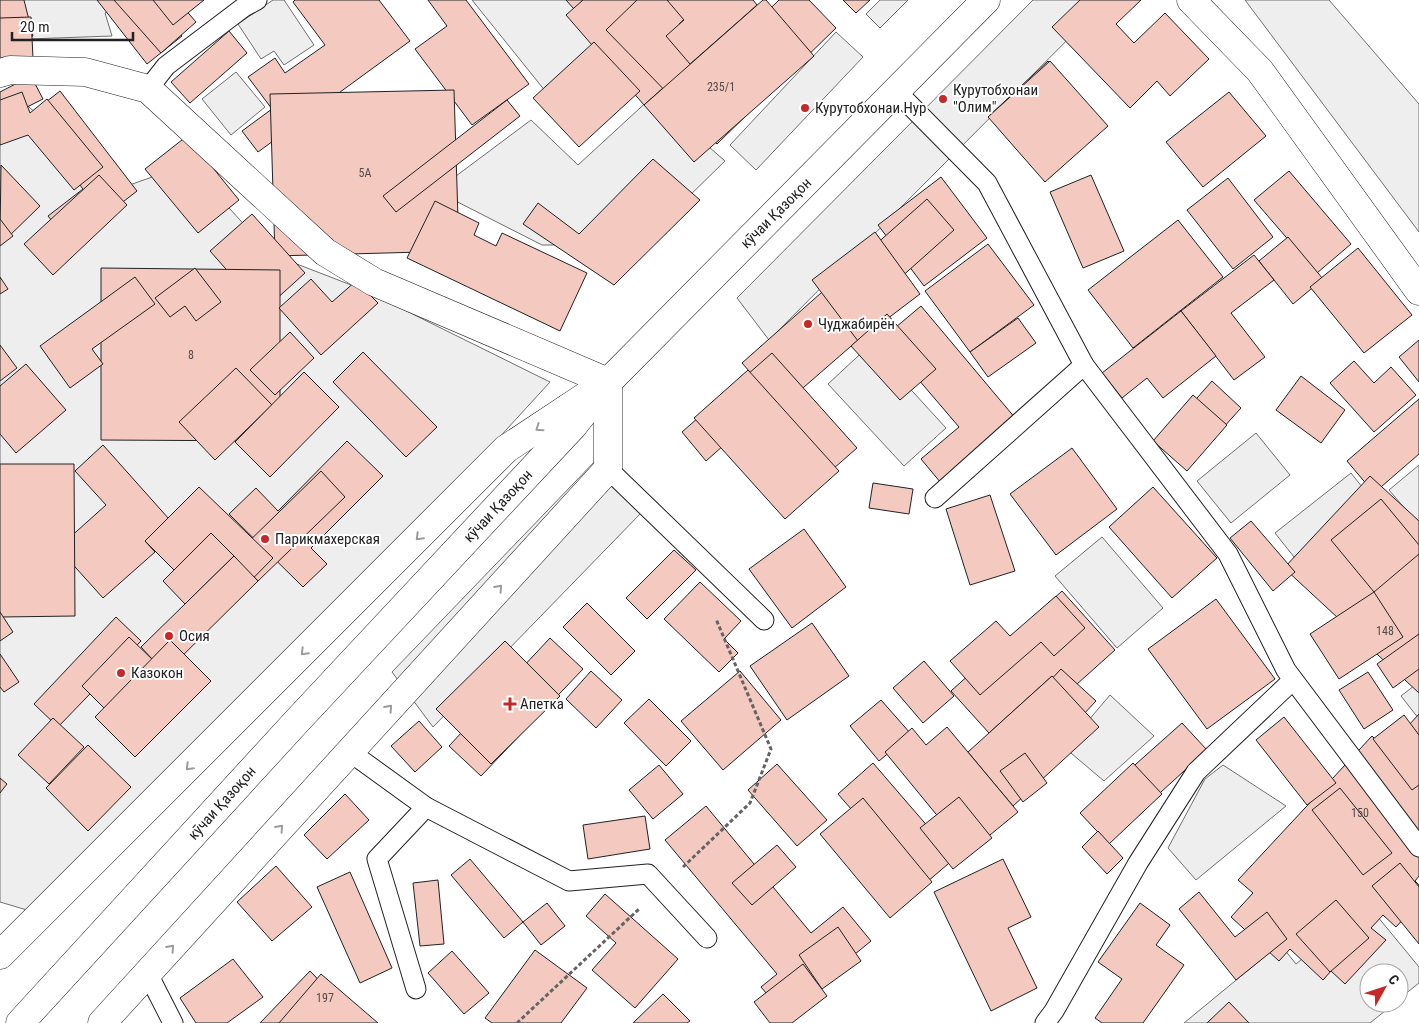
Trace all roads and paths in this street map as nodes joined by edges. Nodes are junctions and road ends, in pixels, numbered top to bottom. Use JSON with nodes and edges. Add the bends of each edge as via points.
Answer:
{"nodes":[{"id":1,"x":257,"y":0,"type":"edge"},
{"id":2,"x":986,"y":0,"type":"edge"},
{"id":3,"x":1191,"y":0,"type":"edge"},
{"id":4,"x":0,"y":73,"type":"edge"},
{"id":5,"x":148,"y":89,"type":"junction"},
{"id":6,"x":897,"y":92,"type":"junction"},
{"id":7,"x":1419,"y":291,"type":"edge"},
{"id":8,"x":1084,"y":365,"type":"junction"},
{"id":9,"x":608,"y":382,"type":"junction"},
{"id":10,"x":608,"y":468,"type":"junction"},
{"id":11,"x":935,"y":498,"type":"dead end"},
{"id":12,"x":716,"y":618,"type":"dead end"},
{"id":13,"x":764,"y":620,"type":"dead end"},
{"id":14,"x":1293,"y":680,"type":"junction"},
{"id":15,"x":350,"y":752,"type":"junction"},
{"id":16,"x":426,"y":807,"type":"junction"},
{"id":17,"x":1419,"y":847,"type":"edge"},
{"id":18,"x":680,"y":870,"type":"dead end"},
{"id":19,"x":644,"y":903,"type":"dead end"},
{"id":20,"x":707,"y":938,"type":"dead end"},
{"id":21,"x":5,"y":942,"type":"edge"},
{"id":22,"x":148,"y":974,"type":"junction"},
{"id":23,"x":416,"y":989,"type":"dead end"},
{"id":24,"x":20,"y":1023,"type":"edge"},
{"id":25,"x":102,"y":1023,"type":"edge"},
{"id":26,"x":173,"y":1023,"type":"edge"},
{"id":27,"x":518,"y":1023,"type":"edge"},
{"id":28,"x":1045,"y":1023,"type":"edge"}],
"edges":[{"from":1,"to":5,"type":"lane","via":[[166,66]]},
{"from":2,"to":6,"type":"street","name":"кӯчаи Қазоқон"},
{"from":3,"to":7,"type":"street","via":[[1260,71]]},
{"from":4,"to":5,"type":"street","via":[[10,70],[85,72]]},
{"from":5,"to":9,"type":"street","via":[[325,252],[374,282]]},
{"from":6,"to":8,"type":"lane","via":[[987,183]]},
{"from":6,"to":9,"type":"street","name":"кӯчаи Қазоқон"},
{"from":8,"to":11,"type":"lane"},
{"from":8,"to":14,"type":"lane","via":[[1228,554]]},
{"from":9,"to":10,"type":"street"},
{"from":9,"to":21,"type":"street","one_way":true,"via":[[506,449]]},
{"from":9,"to":24,"type":"street","name":"кӯчаи Қазоқон","via":[[573,426]]},
{"from":10,"to":13,"type":"lane"},
{"from":15,"to":10,"type":"street","one_way":true},
{"from":12,"to":18,"type":"path","via":[[771,749],[750,803]]},
{"from":14,"to":17,"type":"lane"},
{"from":14,"to":28,"type":"lane","via":[[1196,772],[1138,863]]},
{"from":15,"to":16,"type":"lane"},
{"from":22,"to":15,"type":"street","one_way":true},
{"from":16,"to":20,"type":"lane","via":[[569,881],[648,874]]},
{"from":16,"to":23,"type":"lane","via":[[377,859]]},
{"from":19,"to":27,"type":"path"},
{"from":22,"to":25,"type":"street"},
{"from":22,"to":26,"type":"lane"}]}
